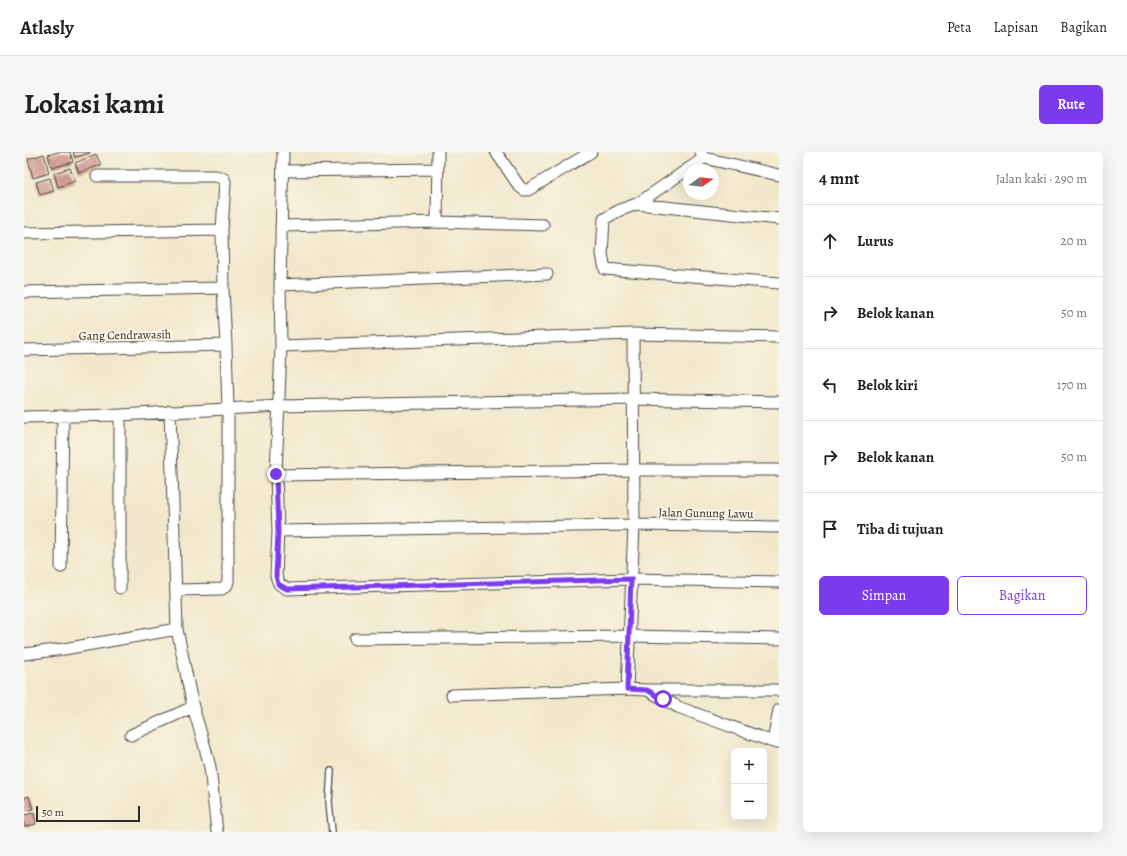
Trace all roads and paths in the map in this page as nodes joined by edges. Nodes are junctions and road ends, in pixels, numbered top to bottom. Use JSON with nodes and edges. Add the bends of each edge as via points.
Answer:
{"nodes":[{"id":1,"x":284,"y":152,"type":"edge"},
{"id":2,"x":438,"y":152,"type":"edge"},
{"id":3,"x":496,"y":152,"type":"edge"},
{"id":4,"x":591,"y":152,"type":"edge"},
{"id":5,"x":702,"y":155,"type":"edge"},
{"id":6,"x":437,"y":169,"type":"junction"},
{"id":7,"x":283,"y":171,"type":"junction"},
{"id":8,"x":779,"y":174,"type":"edge"},
{"id":9,"x":97,"y":176,"type":"dead end"},
{"id":10,"x":637,"y":204,"type":"junction"},
{"id":11,"x":779,"y":219,"type":"edge"},
{"id":12,"x":437,"y":222,"type":"junction"},
{"id":13,"x":543,"y":225,"type":"dead end"},
{"id":14,"x":281,"y":226,"type":"junction"},
{"id":15,"x":222,"y":230,"type":"junction"},
{"id":16,"x":24,"y":233,"type":"edge"},
{"id":17,"x":547,"y":274,"type":"dead end"},
{"id":18,"x":779,"y":283,"type":"edge"},
{"id":19,"x":280,"y":285,"type":"junction"},
{"id":20,"x":223,"y":288,"type":"junction"},
{"id":21,"x":24,"y":292,"type":"edge"},
{"id":22,"x":633,"y":334,"type":"junction"},
{"id":23,"x":779,"y":337,"type":"edge"},
{"id":24,"x":226,"y":345,"type":"junction"},
{"id":25,"x":281,"y":346,"type":"junction"},
{"id":26,"x":24,"y":350,"type":"edge"},
{"id":27,"x":634,"y":399,"type":"junction"},
{"id":28,"x":779,"y":402,"type":"edge"},
{"id":29,"x":279,"y":406,"type":"junction"},
{"id":30,"x":228,"y":408,"type":"junction"},
{"id":31,"x":170,"y":411,"type":"junction"},
{"id":32,"x":120,"y":415,"type":"junction"},
{"id":33,"x":63,"y":416,"type":"junction"},
{"id":34,"x":24,"y":417,"type":"edge"},
{"id":35,"x":633,"y":470,"type":"junction"},
{"id":36,"x":779,"y":470,"type":"edge"},
{"id":37,"x":276,"y":474,"type":"junction"},
{"id":38,"x":634,"y":525,"type":"junction"},
{"id":39,"x":779,"y":527,"type":"edge"},
{"id":40,"x":278,"y":531,"type":"junction"},
{"id":41,"x":61,"y":567,"type":"dead end"},
{"id":42,"x":631,"y":579,"type":"junction"},
{"id":43,"x":779,"y":582,"type":"edge"},
{"id":44,"x":120,"y":588,"type":"dead end"},
{"id":45,"x":176,"y":590,"type":"junction"},
{"id":46,"x":177,"y":629,"type":"junction"},
{"id":47,"x":628,"y":636,"type":"junction"},
{"id":48,"x":355,"y":639,"type":"dead end"},
{"id":49,"x":779,"y":639,"type":"edge"},
{"id":50,"x":24,"y":654,"type":"edge"},
{"id":51,"x":627,"y":689,"type":"junction"},
{"id":52,"x":647,"y":690,"type":"junction"},
{"id":53,"x":779,"y":690,"type":"edge"},
{"id":54,"x":452,"y":696,"type":"dead end"},
{"id":55,"x":193,"y":707,"type":"junction"},
{"id":56,"x":779,"y":710,"type":"edge"},
{"id":57,"x":131,"y":735,"type":"dead end"},
{"id":58,"x":776,"y":742,"type":"edge"},
{"id":59,"x":330,"y":771,"type":"dead end"},
{"id":60,"x":217,"y":832,"type":"edge"},
{"id":61,"x":332,"y":832,"type":"edge"}],
"edges":[{"from":1,"to":7,"type":"street"},
{"from":2,"to":6,"type":"street"},
{"from":3,"to":4,"type":"street","via":[[524,190]]},
{"from":5,"to":8,"type":"street"},
{"from":5,"to":10,"type":"street"},
{"from":6,"to":7,"type":"street"},
{"from":6,"to":12,"type":"street"},
{"from":7,"to":14,"type":"street"},
{"from":9,"to":15,"type":"street","via":[[221,177],[225,182]]},
{"from":10,"to":11,"type":"street"},
{"from":10,"to":18,"type":"street","via":[[604,219],[602,254],[605,269]]},
{"from":12,"to":13,"type":"street"},
{"from":12,"to":14,"type":"street"},
{"from":14,"to":19,"type":"street"},
{"from":15,"to":16,"type":"street"},
{"from":15,"to":20,"type":"street"},
{"from":17,"to":19,"type":"street"},
{"from":19,"to":25,"type":"street"},
{"from":20,"to":21,"type":"street"},
{"from":20,"to":24,"type":"street"},
{"from":22,"to":23,"type":"street"},
{"from":22,"to":25,"type":"street"},
{"from":22,"to":27,"type":"street"},
{"from":24,"to":26,"type":"street","name":"Gang Cendrawasih"},
{"from":24,"to":30,"type":"street"},
{"from":25,"to":29,"type":"street"},
{"from":27,"to":28,"type":"street"},
{"from":27,"to":29,"type":"street"},
{"from":27,"to":35,"type":"street"},
{"from":29,"to":30,"type":"street"},
{"from":29,"to":37,"type":"street"},
{"from":30,"to":31,"type":"street"},
{"from":30,"to":45,"type":"street","via":[[227,585],[222,589]]},
{"from":31,"to":32,"type":"street"},
{"from":31,"to":45,"type":"street"},
{"from":32,"to":33,"type":"street"},
{"from":32,"to":44,"type":"street"},
{"from":33,"to":34,"type":"street"},
{"from":33,"to":41,"type":"street"},
{"from":35,"to":36,"type":"street"},
{"from":35,"to":37,"type":"street"},
{"from":35,"to":38,"type":"street"},
{"from":37,"to":40,"type":"street"},
{"from":38,"to":39,"type":"street","name":"Jalan Gunung Lawu"},
{"from":38,"to":40,"type":"street","name":"Jalan Gunung Lawu"},
{"from":38,"to":42,"type":"street"},
{"from":40,"to":42,"type":"street","via":[[276,576],[278,584],[287,589]]},
{"from":42,"to":43,"type":"street"},
{"from":42,"to":47,"type":"street"},
{"from":45,"to":46,"type":"street"},
{"from":46,"to":50,"type":"street"},
{"from":46,"to":55,"type":"street"},
{"from":47,"to":48,"type":"street"},
{"from":47,"to":49,"type":"street"},
{"from":47,"to":51,"type":"street"},
{"from":51,"to":52,"type":"street"},
{"from":51,"to":54,"type":"street"},
{"from":52,"to":53,"type":"street"},
{"from":52,"to":58,"type":"street","via":[[678,707]]},
{"from":55,"to":57,"type":"street"},
{"from":55,"to":60,"type":"street","via":[[210,767]]},
{"from":56,"to":58,"type":"street"},
{"from":59,"to":61,"type":"lane","via":[[329,802]]}]}
